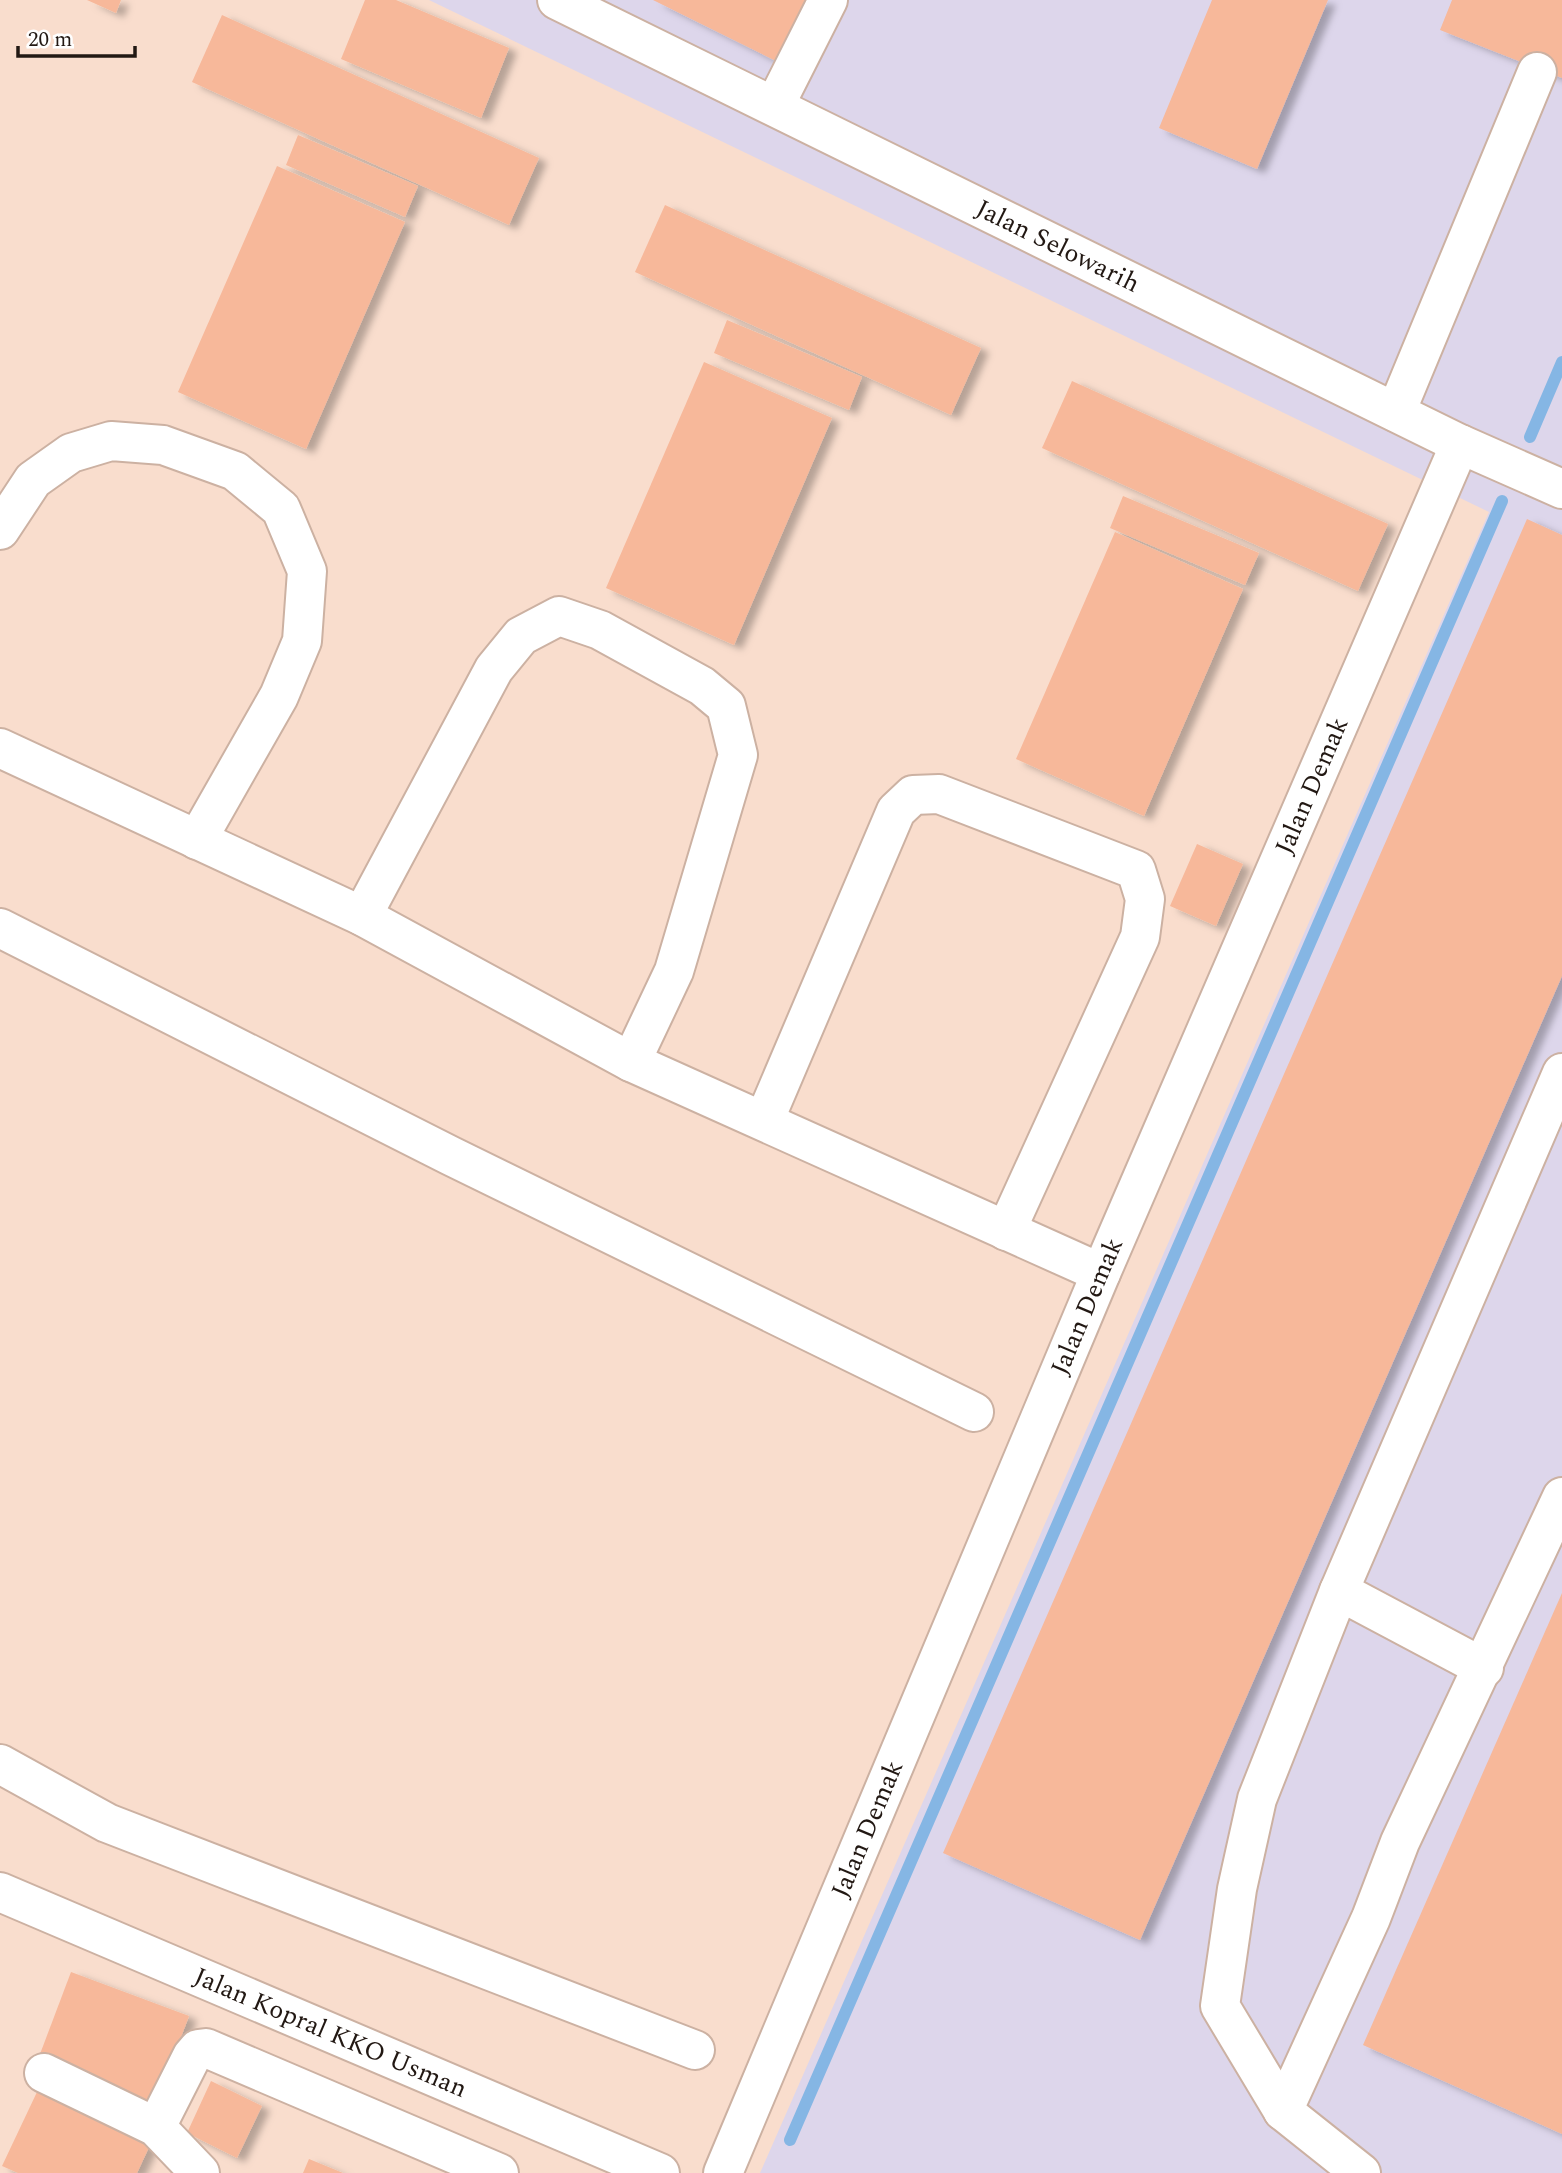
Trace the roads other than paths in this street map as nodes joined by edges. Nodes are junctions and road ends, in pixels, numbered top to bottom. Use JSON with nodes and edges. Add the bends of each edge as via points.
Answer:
{"nodes":[{"id":1,"x":556,"y":0,"type":"edge"},
{"id":2,"x":828,"y":0,"type":"edge"},
{"id":3,"x":1537,"y":72,"type":"dead end"},
{"id":4,"x":775,"y":105,"type":"junction"},
{"id":5,"x":1396,"y":412,"type":"junction"},
{"id":6,"x":1460,"y":444,"type":"junction"},
{"id":7,"x":1562,"y":489,"type":"edge"},
{"id":8,"x":0,"y":530,"type":"edge"},
{"id":9,"x":0,"y":748,"type":"edge"},
{"id":10,"x":197,"y":840,"type":"junction"},
{"id":11,"x":362,"y":916,"type":"junction"},
{"id":12,"x":0,"y":928,"type":"edge"},
{"id":13,"x":631,"y":1062,"type":"junction"},
{"id":14,"x":1562,"y":1073,"type":"edge"},
{"id":15,"x":764,"y":1121,"type":"junction"},
{"id":16,"x":1006,"y":1231,"type":"junction"},
{"id":17,"x":1101,"y":1273,"type":"junction"},
{"id":18,"x":974,"y":1412,"type":"dead end"},
{"id":19,"x":1562,"y":1497,"type":"edge"},
{"id":20,"x":1339,"y":1591,"type":"junction"},
{"id":21,"x":1484,"y":1668,"type":"junction"},
{"id":22,"x":0,"y":1764,"type":"edge"},
{"id":23,"x":0,"y":1892,"type":"edge"},
{"id":24,"x":695,"y":2050,"type":"dead end"},
{"id":25,"x":44,"y":2073,"type":"dead end"},
{"id":26,"x":1283,"y":2111,"type":"junction"},
{"id":27,"x":156,"y":2127,"type":"junction"},
{"id":28,"x":615,"y":2165,"type":"edge"},
{"id":29,"x":200,"y":2173,"type":"edge"},
{"id":30,"x":499,"y":2173,"type":"edge"},
{"id":31,"x":660,"y":2173,"type":"edge"},
{"id":32,"x":723,"y":2173,"type":"edge"},
{"id":33,"x":1362,"y":2173,"type":"edge"}],
"edges":[{"from":1,"to":4,"type":"main road","name":"Jalan Selowarih"},
{"from":2,"to":4,"type":"main road"},
{"from":3,"to":5,"type":"main road"},
{"from":4,"to":5,"type":"main road","name":"Jalan Selowarih"},
{"from":5,"to":6,"type":"main road","name":"Jalan Selowarih"},
{"from":6,"to":7,"type":"main road","name":"Jalan Selowarih"},
{"from":6,"to":17,"type":"main road","name":"Jalan Demak"},
{"from":8,"to":10,"type":"main road","via":[[33,480],[71,453],[111,441],[163,445],[235,471],[281,509],[307,571],[302,641],[279,696]]},
{"from":9,"to":10,"type":"main road"},
{"from":10,"to":11,"type":"main road"},
{"from":11,"to":13,"type":"main road"},
{"from":11,"to":13,"type":"main road","via":[[494,669],[521,636],[559,616],[600,630],[702,687],[726,706],[738,755],[674,971]]},
{"from":12,"to":18,"type":"main road"},
{"from":13,"to":15,"type":"main road"},
{"from":14,"to":20,"type":"main road"},
{"from":15,"to":16,"type":"main road"},
{"from":15,"to":16,"type":"main road","via":[[896,811],[913,795],[939,794],[1136,870],[1145,900],[1140,937]]},
{"from":16,"to":17,"type":"main road"},
{"from":17,"to":32,"type":"main road","name":"Jalan Demak"},
{"from":19,"to":21,"type":"main road"},
{"from":20,"to":21,"type":"main road"},
{"from":20,"to":26,"type":"main road","via":[[1257,1798],[1237,1889],[1220,2006]]},
{"from":21,"to":26,"type":"main road","via":[[1400,1842]]},
{"from":22,"to":24,"type":"main road","via":[[107,1823]]},
{"from":23,"to":28,"type":"main road","name":"Jalan Kopral KKO Usman"},
{"from":25,"to":27,"type":"main road"},
{"from":26,"to":33,"type":"main road"},
{"from":27,"to":29,"type":"main road"},
{"from":27,"to":30,"type":"main road","via":[[192,2056],[198,2049],[206,2049]]},
{"from":28,"to":31,"type":"main road","name":"Jalan Kopral KKO Usman"}]}
